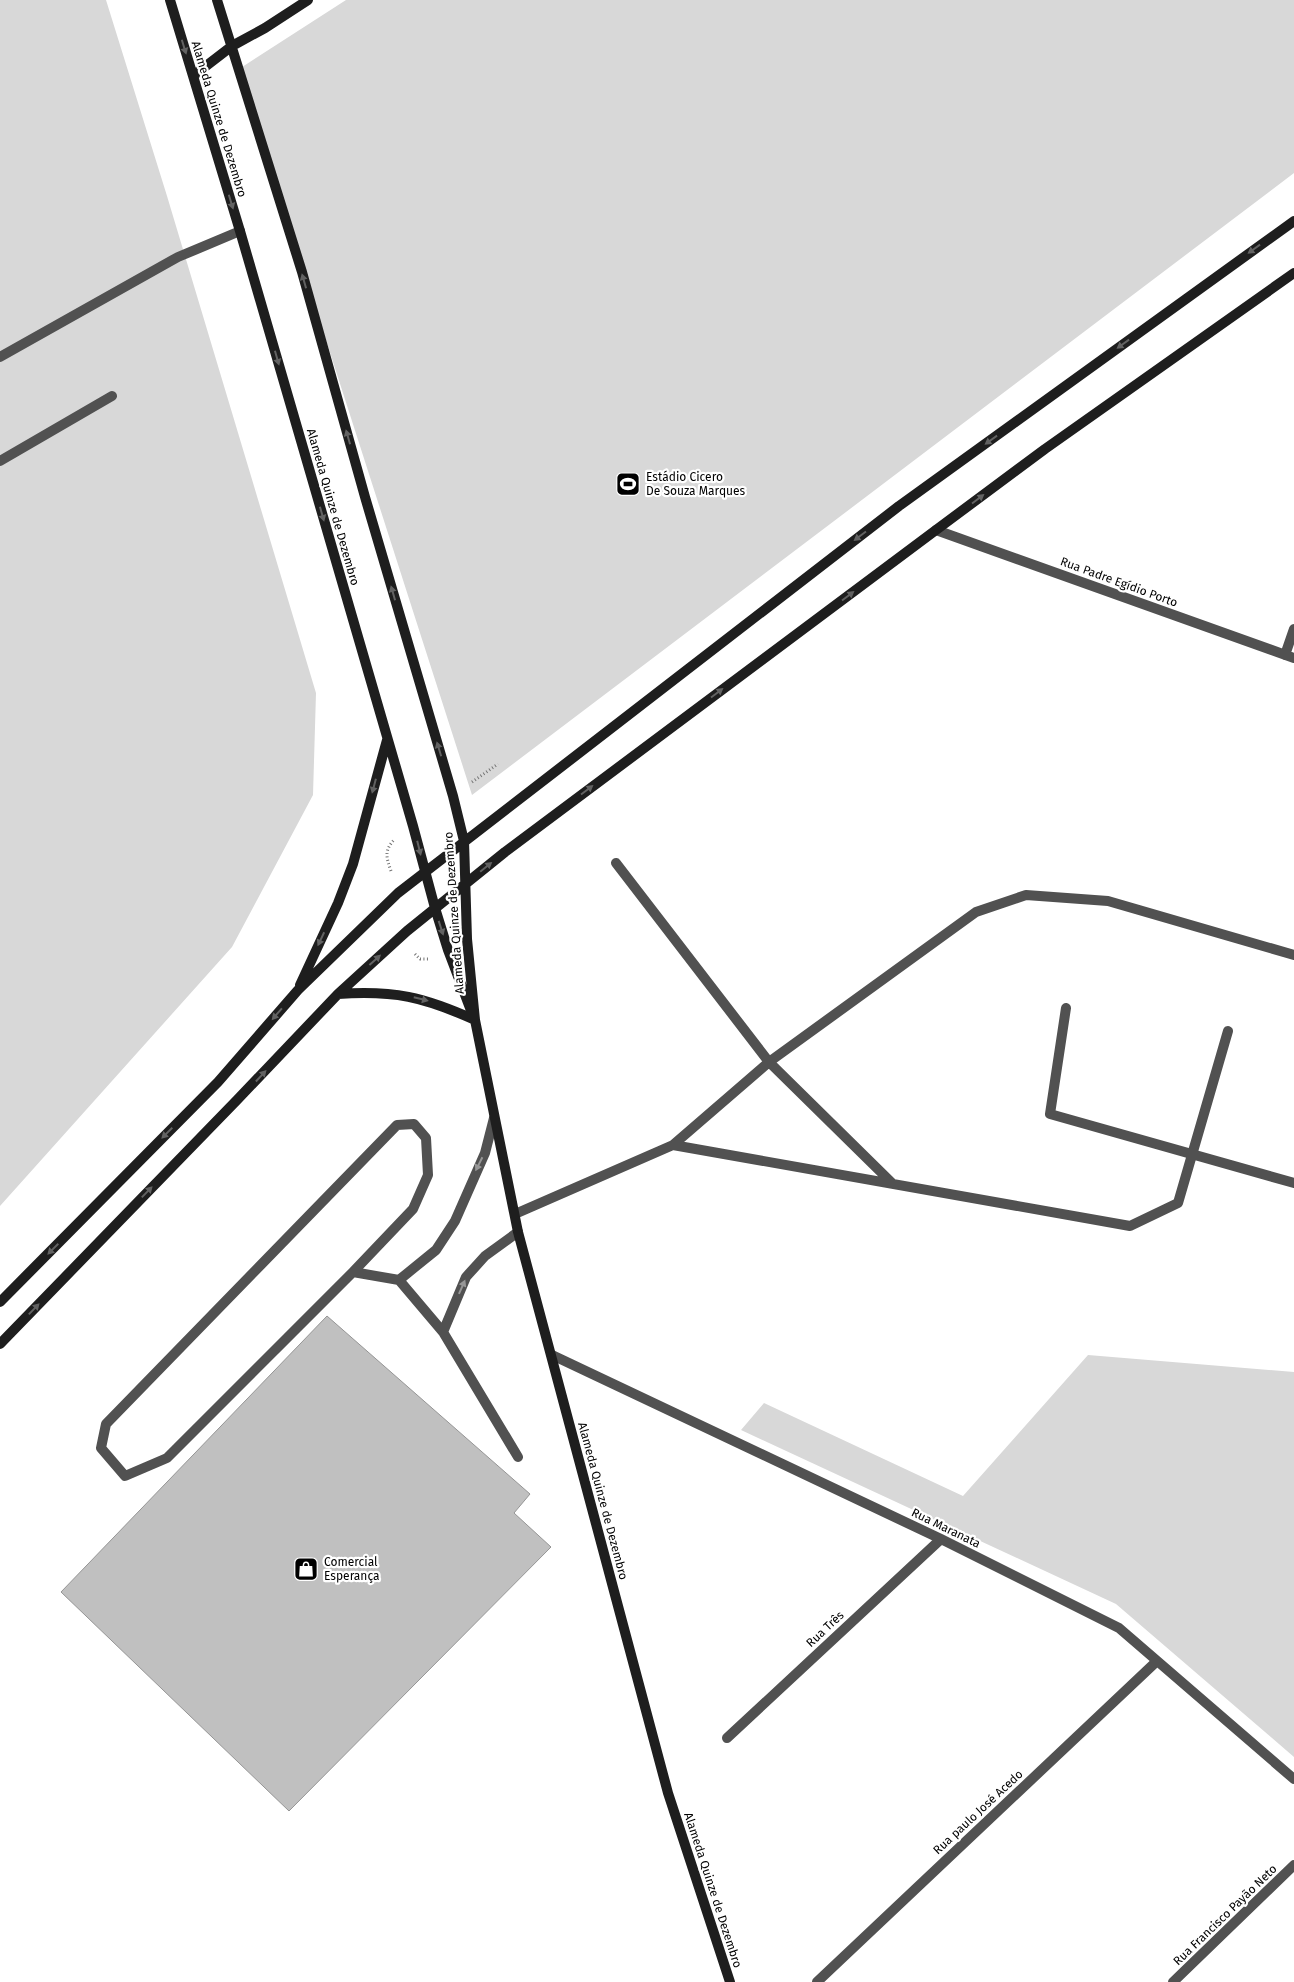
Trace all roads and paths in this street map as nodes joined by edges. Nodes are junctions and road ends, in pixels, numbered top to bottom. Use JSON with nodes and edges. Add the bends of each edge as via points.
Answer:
{"nodes":[{"id":1,"x":170,"y":0,"type":"edge"},
{"id":2,"x":217,"y":0,"type":"edge"},
{"id":3,"x":308,"y":0,"type":"edge"},
{"id":4,"x":232,"y":46,"type":"junction"},
{"id":5,"x":193,"y":76,"type":"junction"},
{"id":6,"x":1294,"y":221,"type":"edge"},
{"id":7,"x":240,"y":231,"type":"junction"},
{"id":8,"x":1294,"y":273,"type":"edge"},
{"id":9,"x":0,"y":357,"type":"edge"},
{"id":10,"x":112,"y":396,"type":"dead end"},
{"id":11,"x":0,"y":461,"type":"edge"},
{"id":12,"x":936,"y":530,"type":"junction"},
{"id":13,"x":1294,"y":629,"type":"edge"},
{"id":14,"x":1290,"y":656,"type":"edge"},
{"id":15,"x":387,"y":739,"type":"junction"},
{"id":16,"x":498,"y":764,"type":"dead end"},
{"id":17,"x":453,"y":796,"type":"junction"},
{"id":18,"x":413,"y":826,"type":"junction"},
{"id":19,"x":464,"y":841,"type":"junction"},
{"id":20,"x":616,"y":863,"type":"dead end"},
{"id":21,"x":425,"y":871,"type":"junction"},
{"id":22,"x":464,"y":884,"type":"junction"},
{"id":23,"x":398,"y":893,"type":"junction"},
{"id":24,"x":434,"y":908,"type":"junction"},
{"id":25,"x":1294,"y":955,"type":"edge"},
{"id":26,"x":298,"y":990,"type":"junction"},
{"id":27,"x":338,"y":994,"type":"junction"},
{"id":28,"x":1066,"y":1008,"type":"dead end"},
{"id":29,"x":475,"y":1020,"type":"junction"},
{"id":30,"x":1228,"y":1031,"type":"dead end"},
{"id":31,"x":769,"y":1062,"type":"junction"},
{"id":32,"x":494,"y":1118,"type":"junction"},
{"id":33,"x":673,"y":1145,"type":"junction"},
{"id":34,"x":1192,"y":1156,"type":"junction"},
{"id":35,"x":1294,"y":1183,"type":"edge"},
{"id":36,"x":893,"y":1184,"type":"junction"},
{"id":37,"x":515,"y":1214,"type":"junction"},
{"id":38,"x":518,"y":1232,"type":"junction"},
{"id":39,"x":353,"y":1272,"type":"junction"},
{"id":40,"x":399,"y":1280,"type":"junction"},
{"id":41,"x":0,"y":1302,"type":"edge"},
{"id":42,"x":443,"y":1332,"type":"junction"},
{"id":43,"x":0,"y":1344,"type":"edge"},
{"id":44,"x":552,"y":1355,"type":"junction"},
{"id":45,"x":518,"y":1457,"type":"dead end"},
{"id":46,"x":941,"y":1539,"type":"junction"},
{"id":47,"x":1157,"y":1661,"type":"junction"},
{"id":48,"x":727,"y":1738,"type":"dead end"},
{"id":49,"x":1294,"y":1779,"type":"edge"},
{"id":50,"x":1294,"y":1865,"type":"edge"},
{"id":51,"x":730,"y":1982,"type":"edge"},
{"id":52,"x":817,"y":1982,"type":"edge"},
{"id":53,"x":1173,"y":1982,"type":"edge"}],
"edges":[{"from":1,"to":5,"type":"main road","name":"Alameda Quinze de Dezembro","one_way":true},
{"from":2,"to":4,"type":"main road","name":"Alameda Quinze de Dezembro"},
{"from":3,"to":4,"type":"main road"},
{"from":4,"to":5,"type":"main road"},
{"from":17,"to":4,"type":"main road","name":"Alameda Quinze de Dezembro","one_way":true,"via":[[302,272]]},
{"from":5,"to":7,"type":"main road","name":"Alameda Quinze de Dezembro","one_way":true},
{"from":6,"to":19,"type":"main road","one_way":true,"via":[[900,506]]},
{"from":7,"to":9,"type":"street","via":[[178,257]]},
{"from":7,"to":15,"type":"main road","name":"Alameda Quinze de Dezembro","one_way":true},
{"from":12,"to":8,"type":"main road","one_way":true},
{"from":10,"to":11,"type":"street"},
{"from":12,"to":14,"type":"street","name":"Rua Padre Egídio Porto"},
{"from":22,"to":12,"type":"main road","one_way":true},
{"from":13,"to":14,"type":"street"},
{"from":15,"to":18,"type":"main road","name":"Alameda Quinze de Dezembro"},
{"from":15,"to":26,"type":"main road","one_way":true,"via":[[352,864]]},
{"from":16,"to":17,"type":"path"},
{"from":17,"to":19,"type":"main road","name":"Alameda Quinze de Dezembro"},
{"from":18,"to":21,"type":"main road","name":"Alameda Quinze de Dezembro","one_way":true},
{"from":18,"to":23,"type":"path","via":[[388,846],[386,856]]},
{"from":19,"to":21,"type":"main road"},
{"from":19,"to":22,"type":"main road","name":"Alameda Quinze de Dezembro"},
{"from":20,"to":31,"type":"street"},
{"from":21,"to":23,"type":"main road"},
{"from":21,"to":24,"type":"main road","name":"Alameda Quinze de Dezembro"},
{"from":22,"to":24,"type":"main road"},
{"from":22,"to":29,"type":"main road","name":"Alameda Quinze de Dezembro"},
{"from":23,"to":26,"type":"main road"},
{"from":27,"to":24,"type":"main road","one_way":true},
{"from":24,"to":29,"type":"main road","name":"Alameda Quinze de Dezembro","one_way":true},
{"from":25,"to":31,"type":"street","via":[[1108,901],[1026,895],[976,912]]},
{"from":26,"to":41,"type":"main road","one_way":true,"via":[[218,1082]]},
{"from":27,"to":29,"type":"main road","one_way":true,"via":[[398,994],[441,1005]]},
{"from":43,"to":27,"type":"main road","one_way":true},
{"from":28,"to":34,"type":"street","via":[[1050,1114]]},
{"from":29,"to":32,"type":"main road","name":"Alameda Quinze de Dezembro"},
{"from":30,"to":34,"type":"street"},
{"from":31,"to":33,"type":"street"},
{"from":31,"to":36,"type":"street"},
{"from":32,"to":37,"type":"main road","name":"Alameda Quinze de Dezembro"},
{"from":32,"to":40,"type":"street","one_way":true,"via":[[485,1153],[455,1221],[436,1250]]},
{"from":33,"to":36,"type":"street"},
{"from":33,"to":37,"type":"street"},
{"from":34,"to":35,"type":"street"},
{"from":34,"to":36,"type":"street","via":[[1178,1203],[1130,1226]]},
{"from":37,"to":38,"type":"main road","name":"Alameda Quinze de Dezembro"},
{"from":42,"to":38,"type":"street","one_way":true,"via":[[466,1277],[485,1256]]},
{"from":38,"to":44,"type":"main road","name":"Alameda Quinze de Dezembro"},
{"from":39,"to":39,"type":"street","via":[[414,1208],[428,1175],[426,1138],[414,1124],[397,1125],[106,1424],[101,1448],[126,1476],[167,1458]]},
{"from":39,"to":40,"type":"street"},
{"from":40,"to":42,"type":"street"},
{"from":42,"to":45,"type":"street"},
{"from":44,"to":46,"type":"street","name":"Rua Maranata"},
{"from":44,"to":51,"type":"main road","name":"Alameda Quinze de Dezembro","via":[[668,1793]]},
{"from":46,"to":47,"type":"street","name":"Rua Maranata","via":[[1119,1628]]},
{"from":46,"to":48,"type":"street","name":"Rua Três"},
{"from":47,"to":49,"type":"street","name":"Rua Maranata"},
{"from":47,"to":52,"type":"street","name":"Rua paulo José Acedo"},
{"from":50,"to":53,"type":"street","name":"Rua Francisco Payão Neto"}]}
